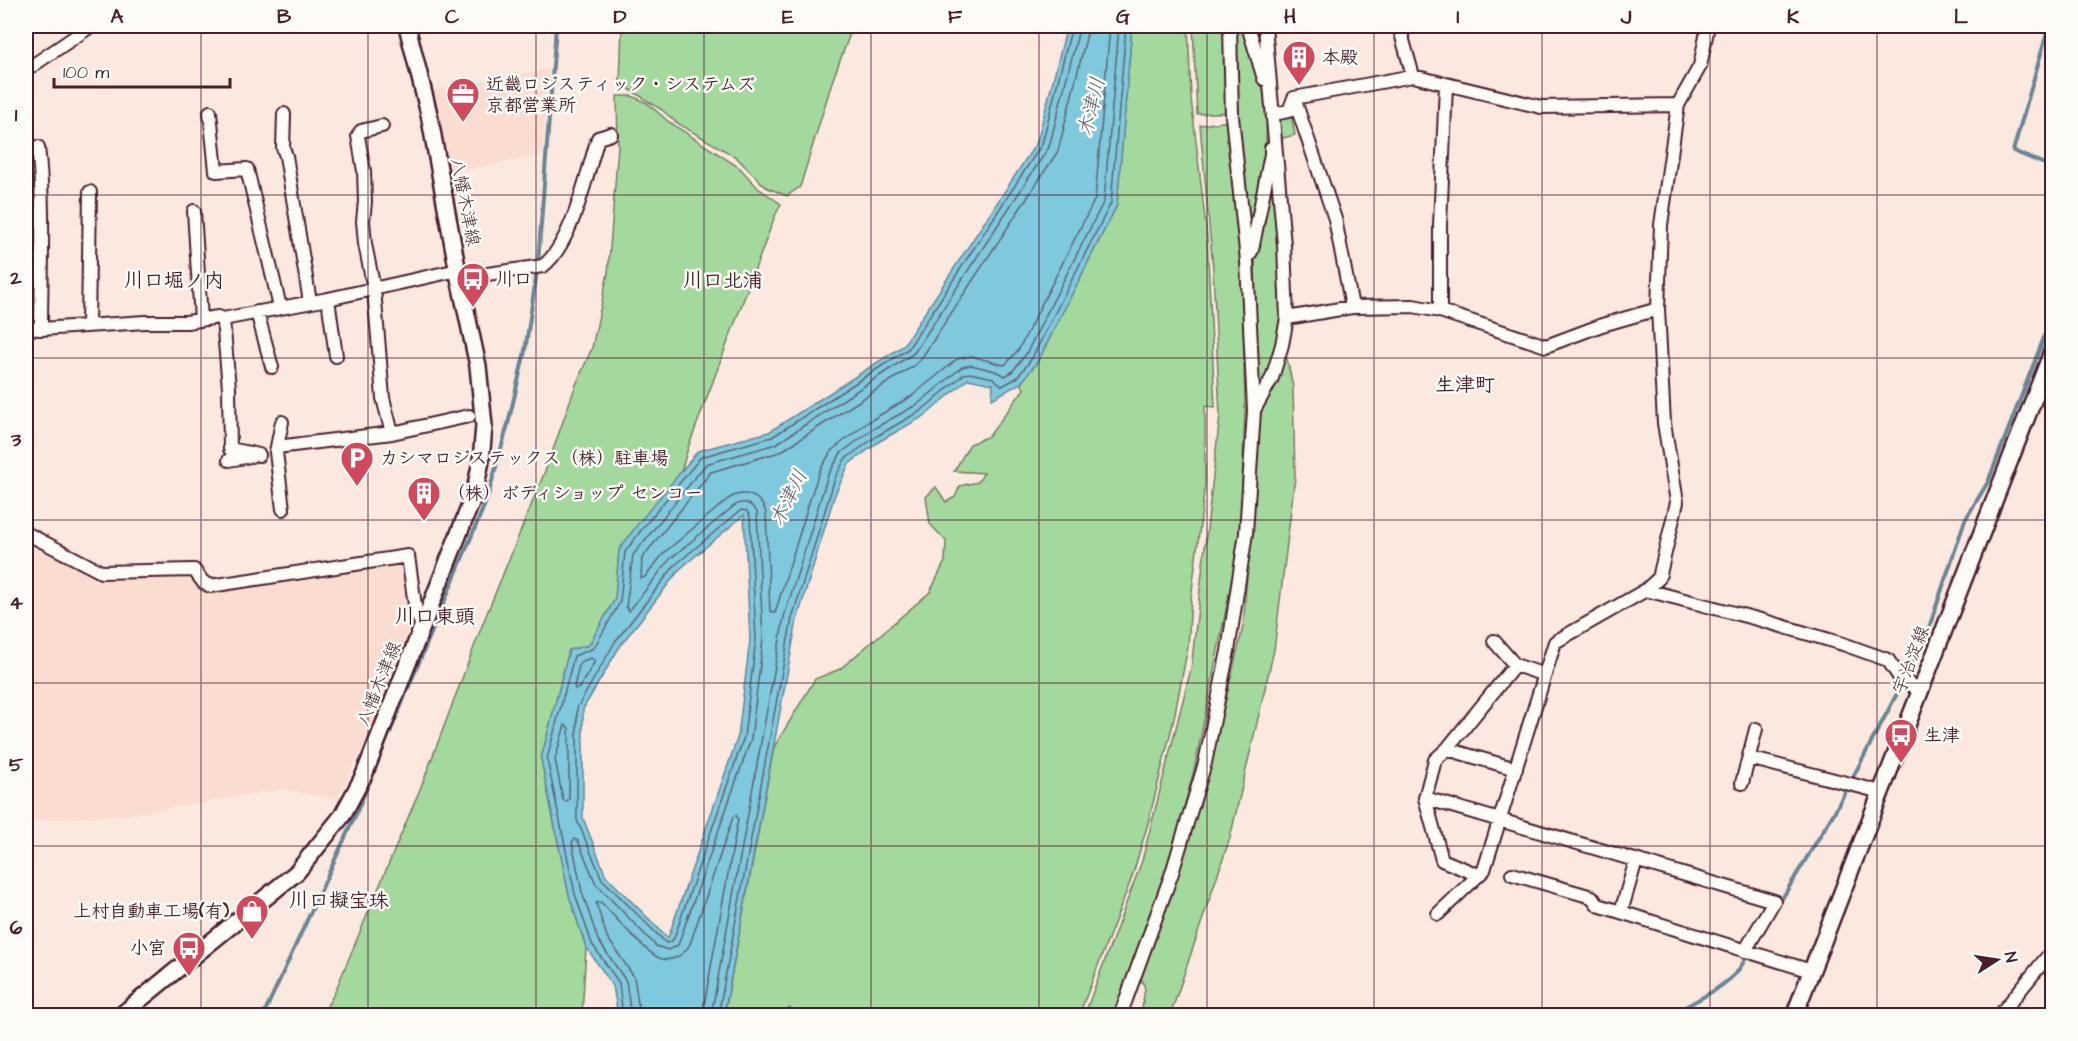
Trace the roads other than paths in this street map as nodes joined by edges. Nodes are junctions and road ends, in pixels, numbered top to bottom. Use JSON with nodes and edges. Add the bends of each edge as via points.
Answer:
{"nodes":[{"id":1,"x":90,"y":26,"type":"edge"},
{"id":2,"x":406,"y":26,"type":"edge"},
{"id":3,"x":1230,"y":26,"type":"edge"},
{"id":4,"x":1248,"y":26,"type":"edge"},
{"id":5,"x":1265,"y":26,"type":"edge"},
{"id":6,"x":1399,"y":26,"type":"edge"},
{"id":7,"x":1708,"y":26,"type":"edge"},
{"id":8,"x":26,"y":70,"type":"edge"},
{"id":9,"x":1413,"y":76,"type":"junction"},
{"id":10,"x":1446,"y":85,"type":"junction"},
{"id":11,"x":1294,"y":98,"type":"junction"},
{"id":12,"x":1678,"y":105,"type":"junction"},
{"id":13,"x":210,"y":112,"type":"dead end"},
{"id":14,"x":284,"y":114,"type":"dead end"},
{"id":15,"x":1273,"y":114,"type":"junction"},
{"id":16,"x":382,"y":126,"type":"dead end"},
{"id":17,"x":611,"y":134,"type":"dead end"},
{"id":18,"x":38,"y":147,"type":"dead end"},
{"id":19,"x":90,"y":192,"type":"dead end"},
{"id":20,"x":194,"y":211,"type":"dead end"},
{"id":21,"x":1247,"y":261,"type":"junction"},
{"id":22,"x":458,"y":274,"type":"junction"},
{"id":23,"x":374,"y":289,"type":"junction"},
{"id":24,"x":328,"y":299,"type":"junction"},
{"id":25,"x":310,"y":302,"type":"junction"},
{"id":26,"x":280,"y":307,"type":"junction"},
{"id":27,"x":1352,"y":307,"type":"junction"},
{"id":28,"x":1659,"y":309,"type":"junction"},
{"id":29,"x":1440,"y":311,"type":"junction"},
{"id":30,"x":257,"y":312,"type":"junction"},
{"id":31,"x":1287,"y":318,"type":"junction"},
{"id":32,"x":223,"y":319,"type":"junction"},
{"id":33,"x":201,"y":320,"type":"junction"},
{"id":34,"x":88,"y":326,"type":"junction"},
{"id":35,"x":26,"y":328,"type":"edge"},
{"id":36,"x":41,"y":329,"type":"junction"},
{"id":37,"x":2052,"y":352,"type":"edge"},
{"id":38,"x":336,"y":356,"type":"dead end"},
{"id":39,"x":272,"y":367,"type":"dead end"},
{"id":40,"x":1254,"y":411,"type":"junction"},
{"id":41,"x":469,"y":416,"type":"dead end"},
{"id":42,"x":282,"y":422,"type":"dead end"},
{"id":43,"x":392,"y":433,"type":"junction"},
{"id":44,"x":277,"y":450,"type":"junction"},
{"id":45,"x":259,"y":455,"type":"junction"},
{"id":46,"x":229,"y":460,"type":"dead end"},
{"id":47,"x":283,"y":509,"type":"dead end"},
{"id":48,"x":26,"y":533,"type":"edge"},
{"id":49,"x":1646,"y":590,"type":"junction"},
{"id":50,"x":423,"y":628,"type":"junction"},
{"id":51,"x":1494,"y":641,"type":"dead end"},
{"id":52,"x":1515,"y":665,"type":"junction"},
{"id":53,"x":1545,"y":675,"type":"junction"},
{"id":54,"x":1920,"y":691,"type":"junction"},
{"id":55,"x":1756,"y":729,"type":"dead end"},
{"id":56,"x":1447,"y":749,"type":"junction"},
{"id":57,"x":1749,"y":758,"type":"junction"},
{"id":58,"x":1516,"y":769,"type":"junction"},
{"id":59,"x":1742,"y":783,"type":"dead end"},
{"id":60,"x":1881,"y":792,"type":"junction"},
{"id":61,"x":1425,"y":798,"type":"junction"},
{"id":62,"x":1500,"y":820,"type":"junction"},
{"id":63,"x":1636,"y":860,"type":"junction"},
{"id":64,"x":1512,"y":874,"type":"dead end"},
{"id":65,"x":1478,"y":875,"type":"junction"},
{"id":66,"x":1621,"y":912,"type":"junction"},
{"id":67,"x":1438,"y":914,"type":"dead end"},
{"id":68,"x":1745,"y":951,"type":"junction"},
{"id":69,"x":2052,"y":951,"type":"edge"},
{"id":70,"x":1811,"y":971,"type":"junction"},
{"id":71,"x":120,"y":1016,"type":"edge"},
{"id":72,"x":1120,"y":1016,"type":"edge"},
{"id":73,"x":1794,"y":1016,"type":"edge"},
{"id":74,"x":1999,"y":1016,"type":"edge"}],
"edges":[{"from":1,"to":8,"type":"street"},
{"from":2,"to":22,"type":"main road","name":"八幡木津線","via":[[429,114]]},
{"from":3,"to":21,"type":"street","via":[[1232,116]]},
{"from":4,"to":15,"type":"street"},
{"from":5,"to":15,"type":"street"},
{"from":6,"to":9,"type":"street"},
{"from":7,"to":12,"type":"street","via":[[1700,66]]},
{"from":9,"to":10,"type":"street"},
{"from":9,"to":11,"type":"street"},
{"from":10,"to":12,"type":"street","via":[[1541,107]]},
{"from":10,"to":29,"type":"street"},
{"from":11,"to":15,"type":"street","via":[[1289,111]]},
{"from":11,"to":27,"type":"street","via":[[1335,219]]},
{"from":12,"to":28,"type":"street","via":[[1661,225]]},
{"from":13,"to":26,"type":"street","via":[[216,171],[247,169]]},
{"from":14,"to":25,"type":"street","via":[[283,148]]},
{"from":15,"to":21,"type":"street","via":[[1269,133],[1271,154]]},
{"from":15,"to":31,"type":"street"},
{"from":16,"to":23,"type":"street","via":[[361,131],[358,136],[364,171],[364,232]]},
{"from":17,"to":22,"type":"street","via":[[598,138],[577,207],[559,250],[550,261],[543,266]]},
{"from":18,"to":36,"type":"street"},
{"from":19,"to":34,"type":"street"},
{"from":20,"to":33,"type":"street"},
{"from":21,"to":40,"type":"street"},
{"from":22,"to":23,"type":"street"},
{"from":22,"to":50,"type":"main road","name":"八幡木津線","via":[[483,402],[481,461],[474,495]]},
{"from":23,"to":24,"type":"street"},
{"from":23,"to":43,"type":"street","via":[[383,398]]},
{"from":24,"to":25,"type":"street"},
{"from":24,"to":38,"type":"street"},
{"from":25,"to":26,"type":"street"},
{"from":26,"to":30,"type":"street"},
{"from":27,"to":29,"type":"street","via":[[1413,306]]},
{"from":27,"to":31,"type":"street"},
{"from":28,"to":29,"type":"street","via":[[1546,346]]},
{"from":28,"to":49,"type":"street","via":[[1664,423],[1677,502],[1659,578]]},
{"from":30,"to":32,"type":"street"},
{"from":30,"to":39,"type":"street"},
{"from":31,"to":40,"type":"street","via":[[1272,378]]},
{"from":32,"to":33,"type":"street"},
{"from":32,"to":45,"type":"street","via":[[230,449]]},
{"from":33,"to":34,"type":"street"},
{"from":34,"to":36,"type":"street"},
{"from":35,"to":36,"type":"street"},
{"from":37,"to":54,"type":"main road","name":"宇治淀線"},
{"from":40,"to":72,"type":"street","via":[[1246,533],[1205,763],[1172,873]]},
{"from":41,"to":43,"type":"street"},
{"from":42,"to":44,"type":"street"},
{"from":43,"to":44,"type":"street"},
{"from":44,"to":45,"type":"street"},
{"from":44,"to":47,"type":"street"},
{"from":45,"to":46,"type":"street"},
{"from":48,"to":50,"type":"street","via":[[101,572],[194,570],[210,586],[408,556],[416,612]]},
{"from":49,"to":53,"type":"street","via":[[1556,642]]},
{"from":49,"to":54,"type":"street","via":[[1761,620],[1888,660],[1900,678]]},
{"from":50,"to":71,"type":"main road","name":"八幡木津線","via":[[364,775],[342,816],[322,842],[297,872]]},
{"from":51,"to":52,"type":"street"},
{"from":52,"to":53,"type":"street"},
{"from":52,"to":56,"type":"street"},
{"from":53,"to":58,"type":"street"},
{"from":54,"to":60,"type":"main road","name":"宇治淀線"},
{"from":55,"to":57,"type":"street"},
{"from":56,"to":58,"type":"street"},
{"from":56,"to":61,"type":"street","via":[[1435,760]]},
{"from":57,"to":59,"type":"street"},
{"from":57,"to":60,"type":"street"},
{"from":58,"to":62,"type":"street"},
{"from":60,"to":70,"type":"main road","name":"宇治淀線"},
{"from":61,"to":62,"type":"street"},
{"from":61,"to":65,"type":"street","via":[[1442,860]]},
{"from":62,"to":63,"type":"street"},
{"from":62,"to":65,"type":"street","via":[[1484,870]]},
{"from":63,"to":66,"type":"street"},
{"from":63,"to":68,"type":"street","via":[[1774,901]]},
{"from":64,"to":66,"type":"street","via":[[1592,897],[1598,905]]},
{"from":65,"to":67,"type":"street"},
{"from":66,"to":68,"type":"street"},
{"from":68,"to":70,"type":"street"},
{"from":69,"to":74,"type":"street"},
{"from":70,"to":73,"type":"main road","name":"宇治淀線"}]}
